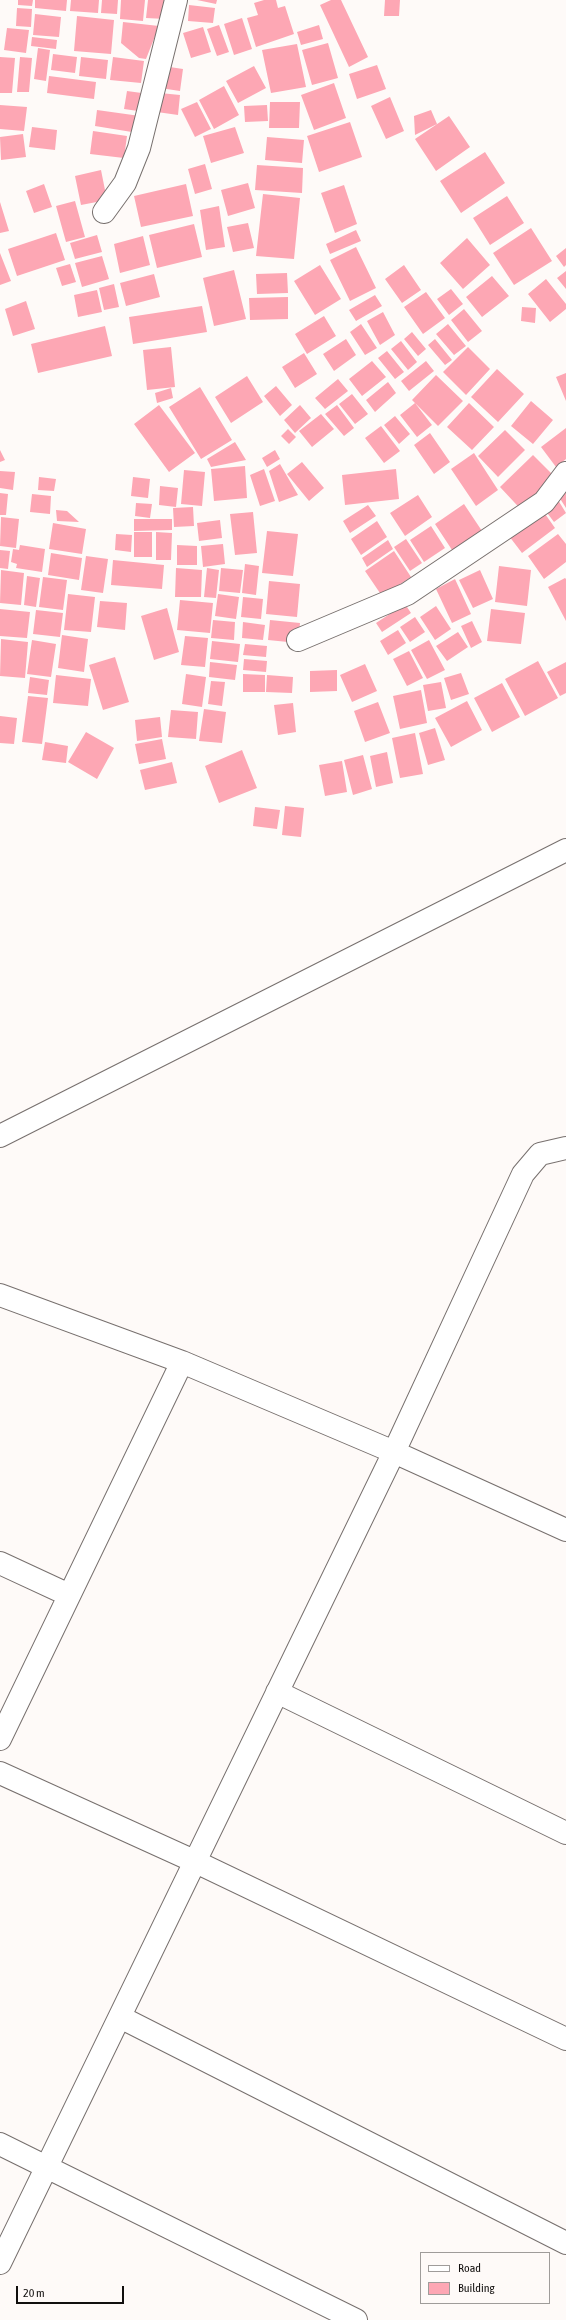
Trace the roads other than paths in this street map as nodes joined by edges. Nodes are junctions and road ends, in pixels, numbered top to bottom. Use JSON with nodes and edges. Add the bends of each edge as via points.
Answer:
{"nodes":[{"id":1,"x":176,"y":0,"type":"edge"},
{"id":2,"x":104,"y":212,"type":"dead end"},
{"id":3,"x":566,"y":474,"type":"edge"},
{"id":4,"x":298,"y":640,"type":"dead end"},
{"id":5,"x":566,"y":850,"type":"edge"},
{"id":6,"x":0,"y":1136,"type":"edge"},
{"id":7,"x":566,"y":1148,"type":"edge"},
{"id":8,"x":0,"y":1295,"type":"edge"},
{"id":9,"x":182,"y":1362,"type":"junction"},
{"id":10,"x":394,"y":1452,"type":"junction"},
{"id":11,"x":566,"y":1530,"type":"edge"},
{"id":12,"x":0,"y":1563,"type":"edge"},
{"id":13,"x":69,"y":1596,"type":"junction"},
{"id":14,"x":277,"y":1692,"type":"junction"},
{"id":15,"x":0,"y":1739,"type":"edge"},
{"id":16,"x":0,"y":1773,"type":"edge"},
{"id":17,"x":566,"y":1833,"type":"edge"},
{"id":18,"x":196,"y":1862,"type":"junction"},
{"id":19,"x":120,"y":2017,"type":"junction"},
{"id":20,"x":566,"y":2039,"type":"edge"},
{"id":21,"x":0,"y":2144,"type":"edge"},
{"id":22,"x":47,"y":2167,"type":"junction"},
{"id":23,"x":566,"y":2243,"type":"edge"},
{"id":24,"x":0,"y":2263,"type":"edge"},
{"id":25,"x":356,"y":2320,"type":"edge"}],
"edges":[{"from":1,"to":2,"type":"street","via":[[139,148],[125,183]]},
{"from":3,"to":4,"type":"street","via":[[544,502],[407,594]]},
{"from":5,"to":6,"type":"street"},
{"from":7,"to":10,"type":"street","via":[[540,1154],[523,1174]]},
{"from":8,"to":9,"type":"street"},
{"from":9,"to":10,"type":"street"},
{"from":9,"to":13,"type":"street"},
{"from":10,"to":11,"type":"street"},
{"from":10,"to":14,"type":"street"},
{"from":12,"to":13,"type":"street"},
{"from":13,"to":15,"type":"street"},
{"from":14,"to":17,"type":"street"},
{"from":14,"to":18,"type":"street"},
{"from":16,"to":18,"type":"street"},
{"from":18,"to":19,"type":"street"},
{"from":18,"to":20,"type":"street"},
{"from":19,"to":22,"type":"street"},
{"from":19,"to":23,"type":"street"},
{"from":21,"to":22,"type":"street"},
{"from":22,"to":24,"type":"street"},
{"from":22,"to":25,"type":"street"}]}
